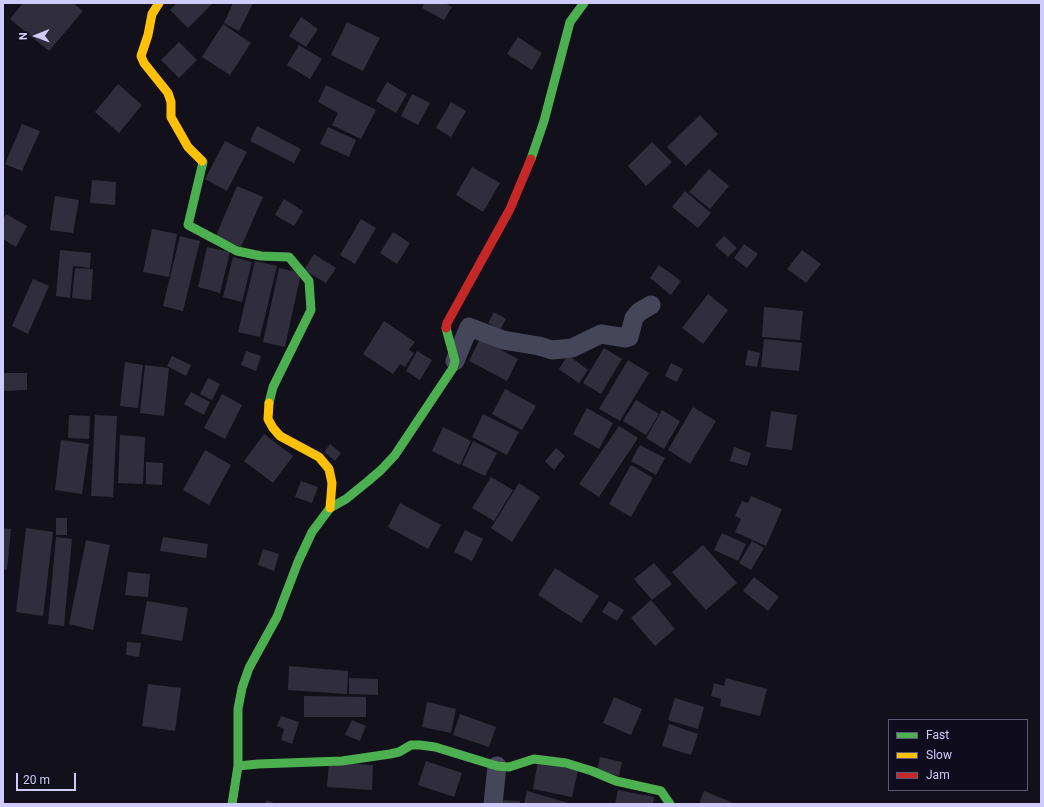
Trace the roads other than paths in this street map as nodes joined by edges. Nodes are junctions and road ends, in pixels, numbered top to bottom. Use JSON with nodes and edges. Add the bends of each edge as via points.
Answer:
{"nodes":[{"id":1,"x":159,"y":3,"type":"edge"},
{"id":2,"x":584,"y":3,"type":"edge"},
{"id":3,"x":651,"y":305,"type":"dead end"},
{"id":4,"x":455,"y":361,"type":"junction"},
{"id":5,"x":330,"y":508,"type":"junction"},
{"id":6,"x":238,"y":766,"type":"junction"},
{"id":7,"x":497,"y":766,"type":"junction"},
{"id":8,"x":232,"y":804,"type":"edge"},
{"id":9,"x":493,"y":804,"type":"edge"},
{"id":10,"x":670,"y":804,"type":"edge"}],
"edges":[{"from":1,"to":5,"type":"street","via":[[152,14],[141,56],[168,93],[171,118],[188,147],[203,162],[188,225],[237,251],[261,256],[289,257],[309,281],[311,310],[273,387],[268,419],[280,436],[319,457],[329,469],[332,483]]},
{"from":2,"to":4,"type":"street","via":[[570,22],[544,121],[510,209],[447,323],[446,329]]},
{"from":3,"to":4,"type":"street","via":[[634,318],[629,337],[602,334],[572,348],[552,350],[504,340],[469,326]]},
{"from":4,"to":5,"type":"street","via":[[395,454],[367,482]]},
{"from":5,"to":6,"type":"street","via":[[312,532],[277,616],[249,668],[238,709]]},
{"from":6,"to":7,"type":"street","via":[[342,761],[399,752],[411,745],[434,747]]},
{"from":6,"to":8,"type":"street"},
{"from":7,"to":9,"type":"street"},
{"from":7,"to":10,"type":"street","via":[[509,766],[534,759],[566,763],[616,781],[661,790]]}]}
